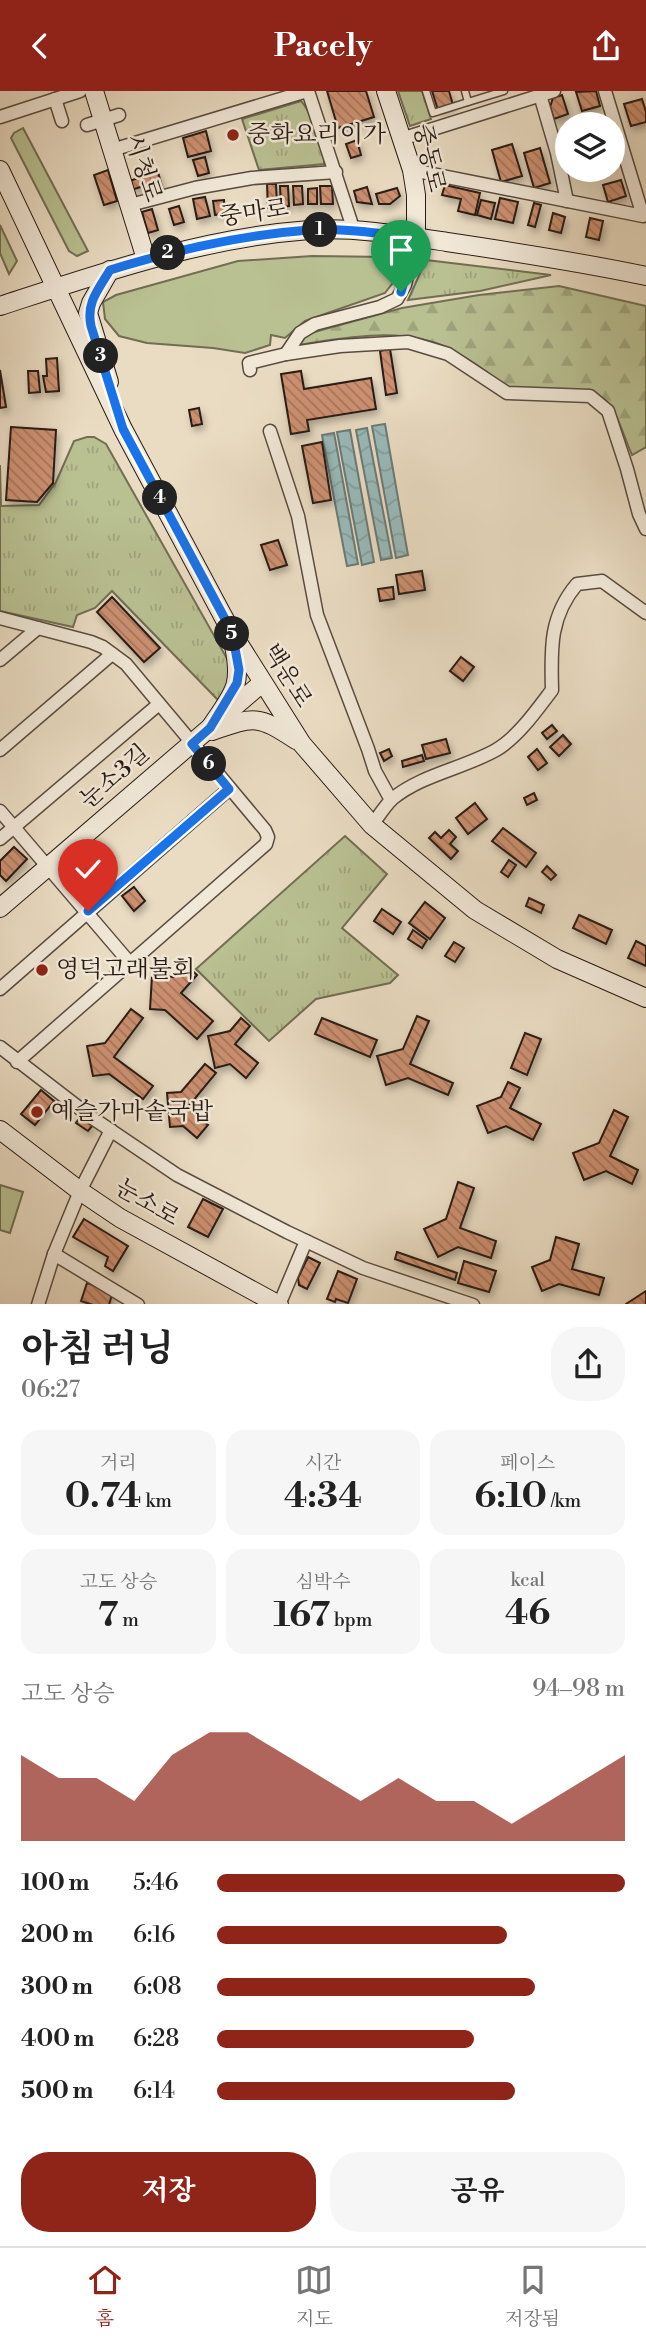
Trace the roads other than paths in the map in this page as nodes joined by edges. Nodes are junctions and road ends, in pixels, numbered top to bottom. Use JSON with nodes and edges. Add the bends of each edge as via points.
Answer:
{"nodes":[{"id":1,"x":79,"y":91,"type":"edge"},
{"id":2,"x":93,"y":91,"type":"edge"},
{"id":3,"x":308,"y":91,"type":"edge"},
{"id":4,"x":386,"y":91,"type":"edge"},
{"id":5,"x":426,"y":91,"type":"edge"},
{"id":6,"x":465,"y":91,"type":"edge"},
{"id":7,"x":503,"y":91,"type":"edge"},
{"id":8,"x":554,"y":91,"type":"edge"},
{"id":9,"x":605,"y":91,"type":"edge"},
{"id":10,"x":540,"y":95,"type":"junction"},
{"id":11,"x":55,"y":99,"type":"junction"},
{"id":12,"x":468,"y":102,"type":"junction"},
{"id":13,"x":0,"y":117,"type":"edge"},
{"id":14,"x":62,"y":121,"type":"dead end"},
{"id":15,"x":401,"y":139,"type":"junction"},
{"id":16,"x":112,"y":150,"type":"junction"},
{"id":17,"x":0,"y":170,"type":"edge"},
{"id":18,"x":411,"y":170,"type":"junction"},
{"id":19,"x":336,"y":172,"type":"junction"},
{"id":20,"x":567,"y":201,"type":"junction"},
{"id":21,"x":130,"y":205,"type":"junction"},
{"id":22,"x":354,"y":231,"type":"junction"},
{"id":23,"x":416,"y":237,"type":"junction"},
{"id":24,"x":146,"y":259,"type":"junction"},
{"id":25,"x":110,"y":270,"type":"junction"},
{"id":26,"x":646,"y":276,"type":"edge"},
{"id":27,"x":56,"y":288,"type":"junction"},
{"id":28,"x":0,"y":306,"type":"edge"},
{"id":29,"x":286,"y":354,"type":"junction"},
{"id":30,"x":250,"y":370,"type":"dead end"},
{"id":31,"x":123,"y":429,"type":"junction"},
{"id":32,"x":270,"y":431,"type":"dead end"},
{"id":33,"x":646,"y":529,"type":"edge"},
{"id":34,"x":646,"y":613,"type":"edge"},
{"id":35,"x":0,"y":618,"type":"edge"},
{"id":36,"x":38,"y":628,"type":"junction"},
{"id":37,"x":232,"y":632,"type":"junction"},
{"id":38,"x":113,"y":654,"type":"junction"},
{"id":39,"x":0,"y":660,"type":"edge"},
{"id":40,"x":262,"y":683,"type":"junction"},
{"id":41,"x":159,"y":704,"type":"junction"},
{"id":42,"x":210,"y":728,"type":"junction"},
{"id":43,"x":192,"y":744,"type":"junction"},
{"id":44,"x":302,"y":744,"type":"junction"},
{"id":45,"x":0,"y":750,"type":"edge"},
{"id":46,"x":229,"y":789,"type":"junction"},
{"id":47,"x":391,"y":800,"type":"junction"},
{"id":48,"x":0,"y":811,"type":"edge"},
{"id":49,"x":372,"y":825,"type":"junction"},
{"id":50,"x":14,"y":827,"type":"junction"},
{"id":51,"x":0,"y":839,"type":"edge"},
{"id":52,"x":48,"y":866,"type":"junction"},
{"id":53,"x":0,"y":908,"type":"edge"},
{"id":54,"x":88,"y":911,"type":"junction"},
{"id":55,"x":129,"y":962,"type":"junction"},
{"id":56,"x":0,"y":989,"type":"edge"},
{"id":57,"x":646,"y":997,"type":"edge"},
{"id":58,"x":0,"y":1048,"type":"edge"},
{"id":59,"x":17,"y":1062,"type":"junction"},
{"id":60,"x":0,"y":1130,"type":"edge"},
{"id":61,"x":111,"y":1130,"type":"junction"},
{"id":62,"x":80,"y":1191,"type":"junction"},
{"id":63,"x":306,"y":1241,"type":"junction"},
{"id":64,"x":54,"y":1254,"type":"junction"},
{"id":65,"x":121,"y":1300,"type":"edge"},
{"id":66,"x":38,"y":1304,"type":"edge"},
{"id":67,"x":138,"y":1304,"type":"edge"},
{"id":68,"x":279,"y":1304,"type":"edge"},
{"id":69,"x":473,"y":1304,"type":"edge"}],
"edges":[{"from":1,"to":11,"type":"street"},
{"from":2,"to":16,"type":"street","name":"시청로"},
{"from":3,"to":16,"type":"street"},
{"from":3,"to":19,"type":"street"},
{"from":4,"to":15,"type":"street","name":"중동로"},
{"from":5,"to":12,"type":"lane","via":[[433,113]]},
{"from":6,"to":12,"type":"lane"},
{"from":7,"to":12,"type":"lane"},
{"from":8,"to":10,"type":"street"},
{"from":9,"to":20,"type":"street","via":[[643,216]]},
{"from":10,"to":15,"type":"street"},
{"from":10,"to":20,"type":"street"},
{"from":11,"to":13,"type":"street"},
{"from":11,"to":14,"type":"street"},
{"from":15,"to":18,"type":"street","name":"중동로"},
{"from":16,"to":21,"type":"street","name":"시청로"},
{"from":17,"to":27,"type":"street","name":"백운로"},
{"from":18,"to":20,"type":"street"},
{"from":18,"to":23,"type":"street","name":"중동로"},
{"from":19,"to":21,"type":"street","via":[[252,178]]},
{"from":19,"to":22,"type":"street"},
{"from":21,"to":24,"type":"street","name":"시청로"},
{"from":22,"to":23,"type":"street","name":"중마로"},
{"from":22,"to":24,"type":"street","name":"중마로","via":[[245,237]]},
{"from":23,"to":26,"type":"street","name":"중마로","via":[[561,258]]},
{"from":23,"to":29,"type":"street","via":[[405,285],[397,299],[315,324],[300,333]]},
{"from":24,"to":25,"type":"street","name":"중마로"},
{"from":25,"to":27,"type":"street","name":"중마로"},
{"from":25,"to":31,"type":"street","via":[[88,313]]},
{"from":27,"to":28,"type":"street","name":"중마로"},
{"from":27,"to":31,"type":"street","name":"백운로"},
{"from":29,"to":30,"type":"street","via":[[249,363]]},
{"from":29,"to":33,"type":"street","via":[[408,342],[448,354],[507,393],[590,396],[608,411]]},
{"from":31,"to":37,"type":"street","name":"백운로"},
{"from":32,"to":47,"type":"street","via":[[298,516],[317,615],[374,771]]},
{"from":34,"to":47,"type":"street","via":[[602,581],[577,584],[555,624],[550,647],[552,690],[528,721],[499,748],[426,777]]},
{"from":35,"to":36,"type":"street"},
{"from":36,"to":38,"type":"street","via":[[91,642]]},
{"from":36,"to":39,"type":"street"},
{"from":37,"to":40,"type":"street","name":"백운로"},
{"from":37,"to":42,"type":"street","via":[[237,683]]},
{"from":38,"to":41,"type":"street"},
{"from":38,"to":45,"type":"street"},
{"from":40,"to":42,"type":"street","name":"눈소3길"},
{"from":40,"to":44,"type":"street","name":"백운로"},
{"from":41,"to":43,"type":"street"},
{"from":41,"to":50,"type":"street"},
{"from":42,"to":43,"type":"street","name":"눈소3길"},
{"from":42,"to":44,"type":"street","via":[[253,719],[268,722]]},
{"from":43,"to":46,"type":"street"},
{"from":43,"to":52,"type":"street","name":"눈소3길"},
{"from":44,"to":49,"type":"street","name":"백운로"},
{"from":46,"to":54,"type":"street"},
{"from":46,"to":55,"type":"street","via":[[265,830],[266,844]]},
{"from":47,"to":49,"type":"street"},
{"from":48,"to":50,"type":"street"},
{"from":49,"to":57,"type":"street","name":"백운로","via":[[475,910],[557,959]]},
{"from":50,"to":51,"type":"street"},
{"from":50,"to":52,"type":"street"},
{"from":52,"to":53,"type":"street","name":"눈소3길"},
{"from":52,"to":54,"type":"street"},
{"from":54,"to":55,"type":"street"},
{"from":54,"to":56,"type":"street"},
{"from":55,"to":59,"type":"street"},
{"from":58,"to":59,"type":"street"},
{"from":59,"to":61,"type":"street"},
{"from":60,"to":62,"type":"street","name":"눈소로"},
{"from":61,"to":62,"type":"street"},
{"from":61,"to":63,"type":"street","via":[[177,1175]]},
{"from":62,"to":64,"type":"street"},
{"from":62,"to":68,"type":"street","name":"눈소로","via":[[120,1218]]},
{"from":63,"to":68,"type":"street"},
{"from":63,"to":69,"type":"street","via":[[363,1268]]},
{"from":64,"to":65,"type":"street"},
{"from":64,"to":66,"type":"street"},
{"from":65,"to":67,"type":"street"}]}
